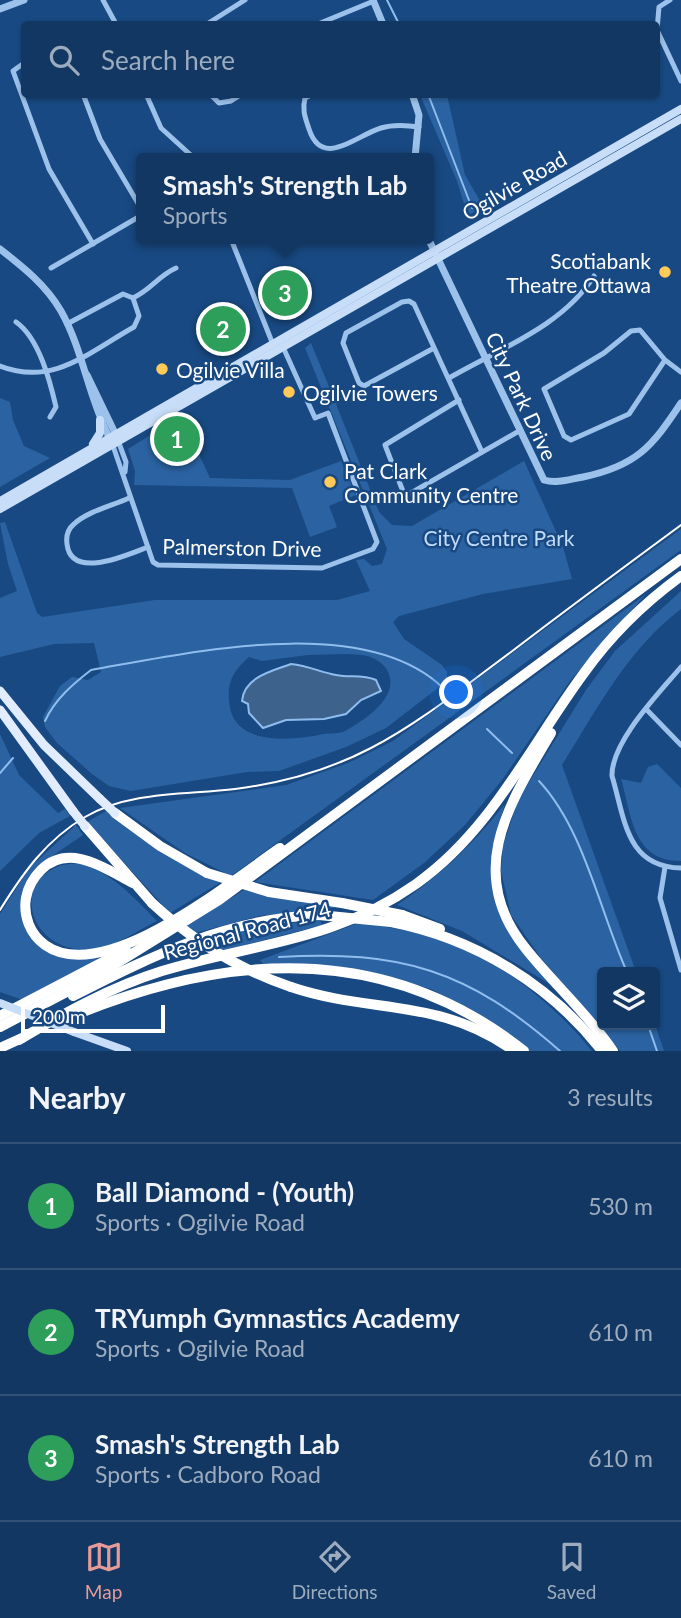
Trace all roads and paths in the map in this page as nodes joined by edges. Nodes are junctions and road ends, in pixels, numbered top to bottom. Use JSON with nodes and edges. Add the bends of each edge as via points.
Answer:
{"nodes":[{"id":1,"x":24,"y":0,"type":"edge"},
{"id":2,"x":103,"y":0,"type":"edge"},
{"id":3,"x":245,"y":0,"type":"edge"},
{"id":4,"x":670,"y":0,"type":"edge"},
{"id":5,"x":373,"y":1,"type":"edge"},
{"id":6,"x":0,"y":9,"type":"edge"},
{"id":7,"x":114,"y":21,"type":"edge"},
{"id":8,"x":212,"y":21,"type":"edge"},
{"id":9,"x":325,"y":21,"type":"edge"},
{"id":10,"x":382,"y":21,"type":"edge"},
{"id":11,"x":658,"y":21,"type":"edge"},
{"id":12,"x":660,"y":36,"type":"edge"},
{"id":13,"x":21,"y":65,"type":"edge"},
{"id":14,"x":681,"y":81,"type":"edge"},
{"id":15,"x":21,"y":93,"type":"edge"},
{"id":16,"x":23,"y":98,"type":"edge"},
{"id":17,"x":85,"y":98,"type":"edge"},
{"id":18,"x":148,"y":98,"type":"edge"},
{"id":19,"x":214,"y":98,"type":"edge"},
{"id":20,"x":234,"y":98,"type":"edge"},
{"id":21,"x":305,"y":98,"type":"edge"},
{"id":22,"x":414,"y":98,"type":"edge"},
{"id":23,"x":681,"y":109,"type":"edge"},
{"id":24,"x":681,"y":119,"type":"edge"},
{"id":25,"x":419,"y":127,"type":"junction"},
{"id":26,"x":188,"y":153,"type":"edge"},
{"id":27,"x":416,"y":153,"type":"edge"},
{"id":28,"x":136,"y":202,"type":"edge"},
{"id":29,"x":136,"y":216,"type":"edge"},
{"id":30,"x":93,"y":244,"type":"junction"},
{"id":31,"x":233,"y":244,"type":"edge"},
{"id":32,"x":432,"y":244,"type":"edge"},
{"id":33,"x":0,"y":249,"type":"edge"},
{"id":34,"x":437,"y":254,"type":"junction"},
{"id":35,"x":51,"y":268,"type":"dead end"},
{"id":36,"x":176,"y":268,"type":"dead end"},
{"id":37,"x":594,"y":276,"type":"dead end"},
{"id":38,"x":133,"y":298,"type":"junction"},
{"id":39,"x":16,"y":322,"type":"dead end"},
{"id":40,"x":67,"y":324,"type":"junction"},
{"id":41,"x":272,"y":342,"type":"junction"},
{"id":42,"x":283,"y":347,"type":"junction"},
{"id":43,"x":434,"y":348,"type":"junction"},
{"id":44,"x":484,"y":358,"type":"junction"},
{"id":45,"x":664,"y":360,"type":"junction"},
{"id":46,"x":81,"y":361,"type":"junction"},
{"id":47,"x":0,"y":366,"type":"edge"},
{"id":48,"x":681,"y":372,"type":"edge"},
{"id":49,"x":45,"y":373,"type":"junction"},
{"id":50,"x":449,"y":378,"type":"junction"},
{"id":51,"x":459,"y":400,"type":"junction"},
{"id":52,"x":681,"y":403,"type":"edge"},
{"id":53,"x":50,"y":417,"type":"dead end"},
{"id":54,"x":100,"y":420,"type":"junction"},
{"id":55,"x":519,"y":431,"type":"junction"},
{"id":56,"x":114,"y":439,"type":"junction"},
{"id":57,"x":91,"y":446,"type":"junction"},
{"id":58,"x":482,"y":452,"type":"junction"},
{"id":59,"x":130,"y":498,"type":"junction"},
{"id":60,"x":0,"y":500,"type":"edge"},
{"id":61,"x":0,"y":509,"type":"edge"},
{"id":62,"x":148,"y":547,"type":"junction"},
{"id":63,"x":681,"y":559,"type":"edge"},
{"id":64,"x":681,"y":576,"type":"edge"},
{"id":65,"x":614,"y":635,"type":"junction"},
{"id":66,"x":681,"y":667,"type":"edge"},
{"id":67,"x":0,"y":691,"type":"edge"},
{"id":68,"x":646,"y":709,"type":"junction"},
{"id":69,"x":0,"y":710,"type":"edge"},
{"id":70,"x":681,"y":745,"type":"edge"},
{"id":71,"x":374,"y":786,"type":"junction"},
{"id":72,"x":116,"y":813,"type":"joint"},
{"id":73,"x":85,"y":826,"type":"joint"},
{"id":74,"x":665,"y":867,"type":"junction"},
{"id":75,"x":681,"y":868,"type":"edge"},
{"id":76,"x":133,"y":883,"type":"junction"},
{"id":77,"x":147,"y":935,"type":"junction"},
{"id":78,"x":510,"y":967,"type":"junction"},
{"id":79,"x":681,"y":970,"type":"edge"},
{"id":80,"x":0,"y":1003,"type":"edge"},
{"id":81,"x":0,"y":1016,"type":"edge"},
{"id":82,"x":0,"y":1030,"type":"edge"},
{"id":83,"x":19,"y":1040,"type":"junction"},
{"id":84,"x":0,"y":1048,"type":"edge"},
{"id":85,"x":123,"y":1050,"type":"edge"},
{"id":86,"x":513,"y":1051,"type":"edge"},
{"id":87,"x":523,"y":1051,"type":"edge"},
{"id":88,"x":603,"y":1051,"type":"edge"},
{"id":89,"x":613,"y":1051,"type":"edge"}],
"edges":[{"from":1,"to":6,"type":"street"},
{"from":2,"to":7,"type":"street"},
{"from":3,"to":8,"type":"street"},
{"from":4,"to":11,"type":"street","via":[[659,8]]},
{"from":5,"to":9,"type":"street"},
{"from":5,"to":10,"type":"street"},
{"from":12,"to":14,"type":"street"},
{"from":13,"to":15,"type":"street","via":[[13,71]]},
{"from":16,"to":30,"type":"street","via":[[49,169]]},
{"from":17,"to":28,"type":"street","via":[[100,139]]},
{"from":18,"to":26,"type":"street","via":[[161,128]]},
{"from":19,"to":20,"type":"street","via":[[225,103]]},
{"from":21,"to":25,"type":"street","via":[[302,108],[313,142],[323,149],[389,126]]},
{"from":22,"to":25,"type":"street"},
{"from":23,"to":34,"type":"main road","name":"Ogilvie Road"},
{"from":24,"to":34,"type":"main road","name":"Ogilvie Road"},
{"from":25,"to":27,"type":"street"},
{"from":29,"to":30,"type":"street"},
{"from":30,"to":35,"type":"street"},
{"from":31,"to":41,"type":"street"},
{"from":32,"to":34,"type":"street","name":"City Park Drive"},
{"from":33,"to":40,"type":"street","via":[[50,294]]},
{"from":34,"to":41,"type":"main road","name":"Ogilvie Road"},
{"from":34,"to":42,"type":"main road","name":"Ogilvie Road"},
{"from":34,"to":44,"type":"street","name":"City Park Drive"},
{"from":36,"to":38,"type":"street"},
{"from":37,"to":44,"type":"street","via":[[563,312]]},
{"from":38,"to":40,"type":"street","via":[[123,294]]},
{"from":38,"to":46,"type":"street","via":[[138,324]]},
{"from":39,"to":49,"type":"street","via":[[27,329]]},
{"from":40,"to":46,"type":"street"},
{"from":41,"to":56,"type":"main road","name":"Ogilvie Road"},
{"from":42,"to":56,"type":"main road","name":"Ogilvie Road"},
{"from":42,"to":62,"type":"street","name":"Palmerston Drive","via":[[315,418],[328,413],[376,547],[322,568],[158,565]]},
{"from":43,"to":43,"type":"street","via":[[369,385],[359,383],[343,343],[344,337],[409,301]]},
{"from":43,"to":50,"type":"street"},
{"from":44,"to":50,"type":"street"},
{"from":44,"to":55,"type":"street","name":"City Park Drive"},
{"from":45,"to":45,"type":"street","via":[[629,415],[571,440],[564,436],[544,395],[546,387],[604,353],[631,331],[640,330]]},
{"from":45,"to":48,"type":"street"},
{"from":46,"to":49,"type":"street"},
{"from":46,"to":54,"type":"street"},
{"from":46,"to":56,"type":"street"},
{"from":47,"to":49,"type":"street","via":[[27,374]]},
{"from":49,"to":53,"type":"street","via":[[56,407]]},
{"from":50,"to":51,"type":"street"},
{"from":51,"to":58,"type":"street"},
{"from":51,"to":58,"type":"street","via":[[384,445],[400,489],[411,493]]},
{"from":52,"to":55,"type":"street","name":"City Park Drive","via":[[656,441],[636,459],[611,471],[556,482],[541,477]]},
{"from":54,"to":56,"type":"street"},
{"from":54,"to":57,"type":"main road","via":[[100,433]]},
{"from":55,"to":58,"type":"street"},
{"from":56,"to":57,"type":"main road","name":"Ogilvie Road"},
{"from":56,"to":59,"type":"street","name":"Palmerston Drive"},
{"from":56,"to":61,"type":"main road","name":"Ogilvie Road"},
{"from":57,"to":60,"type":"main road","name":"Ogilvie Road"},
{"from":59,"to":62,"type":"street","name":"Palmerston Drive"},
{"from":59,"to":62,"type":"street","via":[[74,524],[67,537],[68,551],[78,561],[96,563]]},
{"from":63,"to":71,"type":"highway","name":"Regional Road 174"},
{"from":64,"to":65,"type":"highway","name":"Regional Road 174"},
{"from":65,"to":83,"type":"highway","name":"Regional Road 174","via":[[583,673],[496,805],[457,849],[415,884],[369,913],[323,932],[185,965],[128,984]]},
{"from":65,"to":89,"type":"highway","via":[[512,801],[499,833],[495,869],[502,907],[517,937]]},
{"from":66,"to":68,"type":"street"},
{"from":67,"to":72,"type":"main road","bridge":true,"via":[[50,751]]},
{"from":68,"to":70,"type":"street"},
{"from":68,"to":74,"type":"street","via":[[615,756],[612,776],[638,852]]},
{"from":69,"to":73,"type":"main road","bridge":true},
{"from":71,"to":77,"type":"highway"},
{"from":71,"to":82,"type":"highway","name":"Regional Road 174","via":[[171,932]]},
{"from":72,"to":78,"type":"highway","bridge":true,"via":[[207,873],[268,892],[402,915],[475,945]]},
{"from":73,"to":76,"type":"highway"},
{"from":74,"to":75,"type":"street"},
{"from":74,"to":79,"type":"street","via":[[660,898]]},
{"from":76,"to":77,"type":"highway","via":[[87,860],[58,859],[46,865],[30,885],[27,918],[45,944],[74,955],[100,954]]},
{"from":76,"to":86,"type":"highway","bridge":true,"via":[[180,929],[255,973],[333,998],[441,1014],[476,1028]]},
{"from":77,"to":81,"type":"highway"},
{"from":78,"to":82,"type":"highway","bridge":true,"via":[[443,937],[391,922],[319,915],[268,919],[170,948]]},
{"from":78,"to":88,"type":"highway","via":[[563,1008]]},
{"from":80,"to":85,"type":"main road","bridge":true},
{"from":83,"to":84,"type":"highway"},
{"from":83,"to":87,"type":"highway","via":[[105,1003],[162,985],[224,973],[290,968],[357,973],[416,989],[472,1015]]}]}
